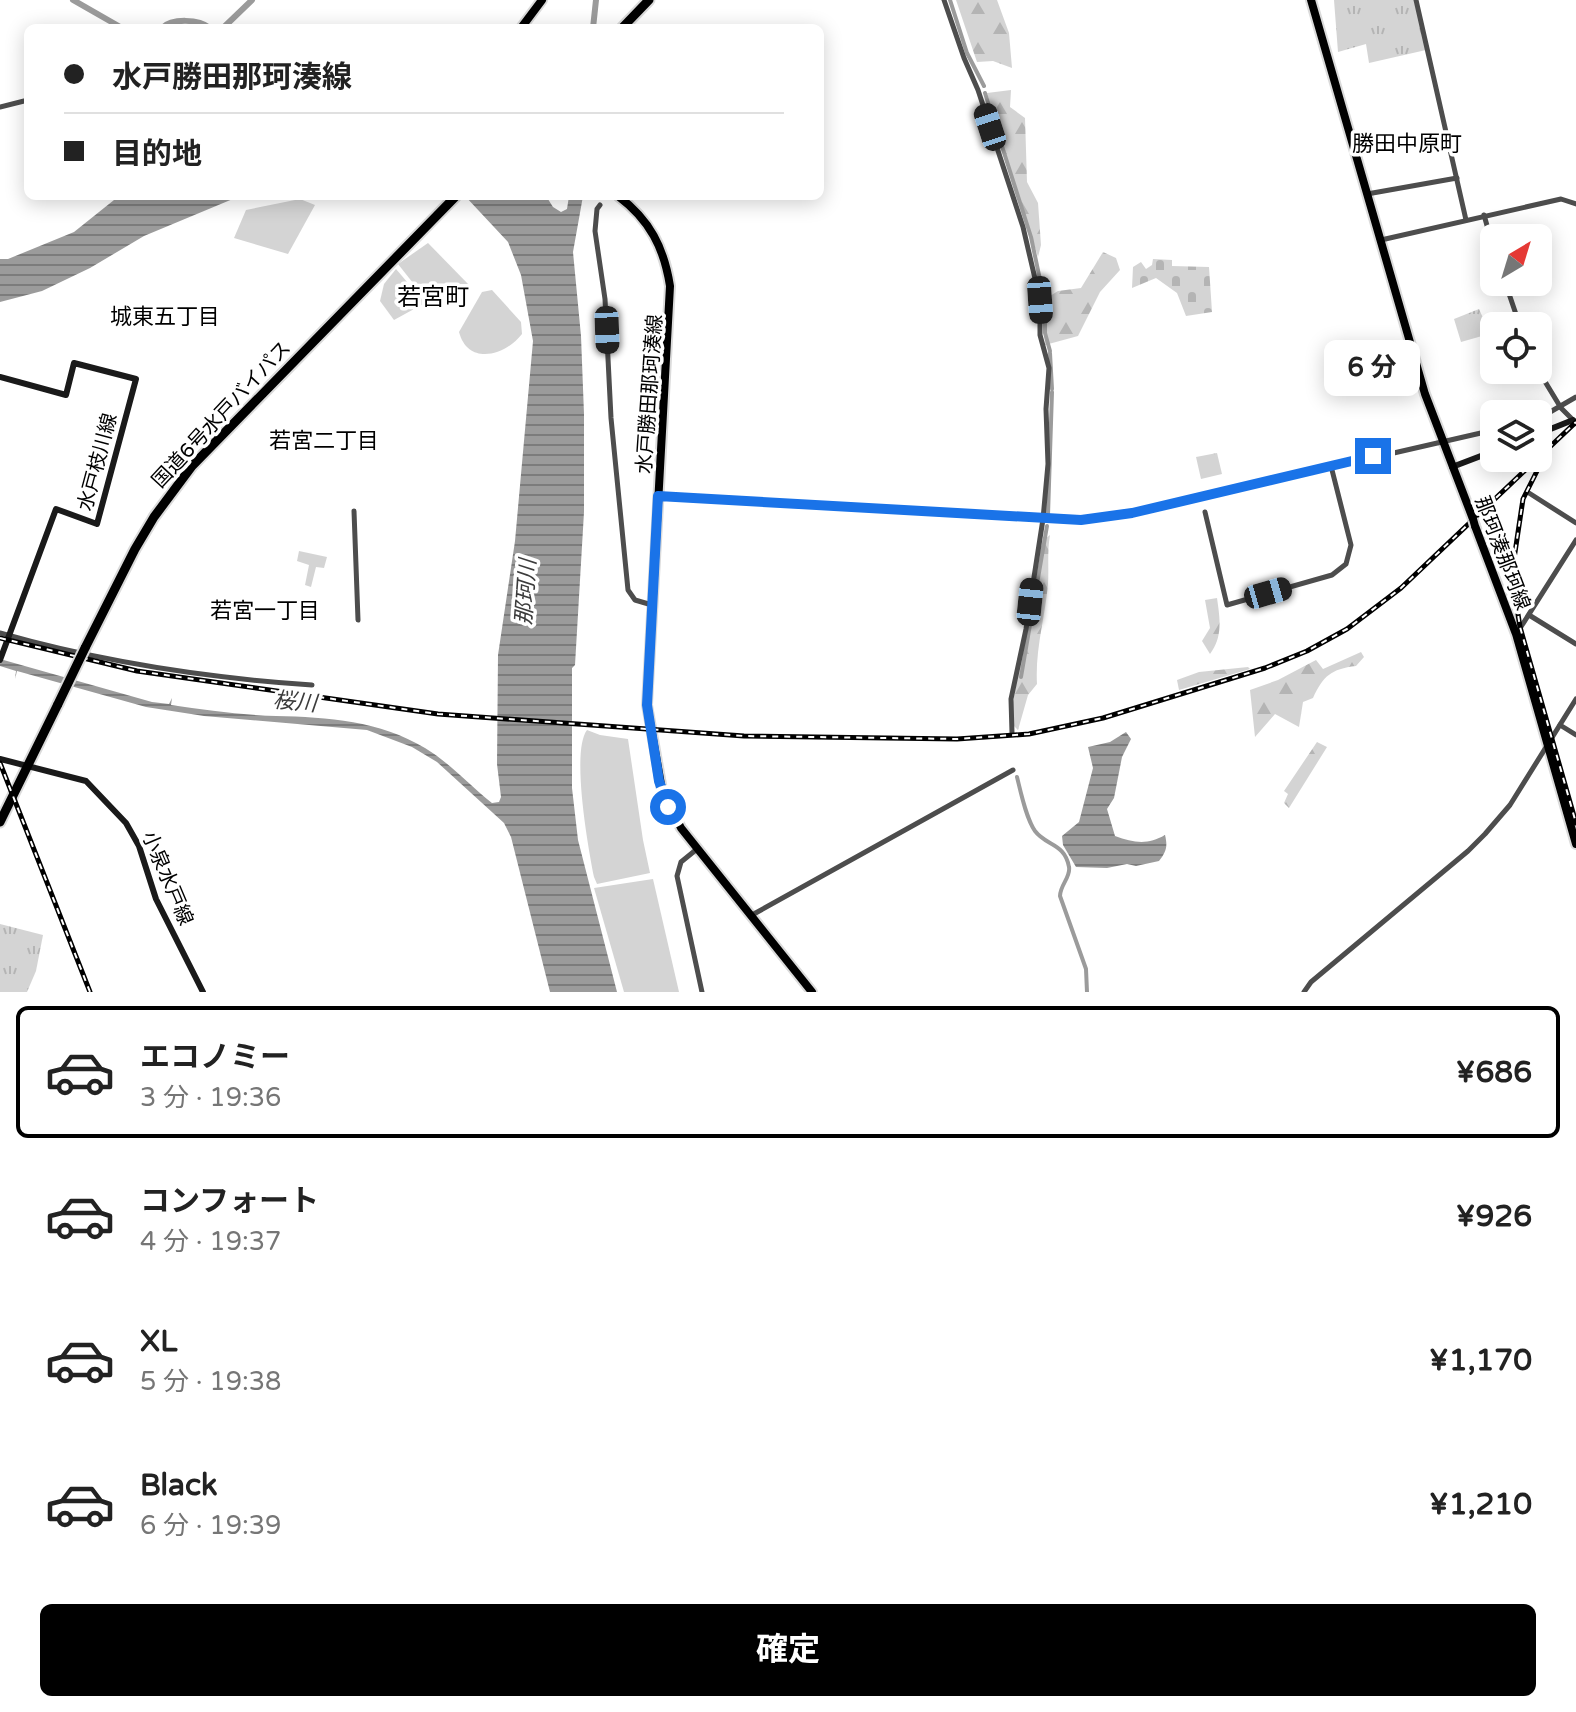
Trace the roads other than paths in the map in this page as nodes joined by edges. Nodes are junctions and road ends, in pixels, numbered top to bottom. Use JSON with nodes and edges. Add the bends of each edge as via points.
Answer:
{"nodes":[{"id":1,"x":542,"y":0,"type":"edge"},
{"id":2,"x":944,"y":0,"type":"edge"},
{"id":3,"x":1311,"y":0,"type":"edge"},
{"id":4,"x":1416,"y":0,"type":"edge"},
{"id":5,"x":647,"y":1,"type":"edge"},
{"id":6,"x":524,"y":24,"type":"edge"},
{"id":7,"x":620,"y":24,"type":"edge"},
{"id":8,"x":626,"y":24,"type":"edge"},
{"id":9,"x":24,"y":101,"type":"edge"},
{"id":10,"x":0,"y":107,"type":"edge"},
{"id":11,"x":1457,"y":178,"type":"junction"},
{"id":12,"x":1367,"y":194,"type":"junction"},
{"id":13,"x":446,"y":200,"type":"edge"},
{"id":14,"x":452,"y":200,"type":"edge"},
{"id":15,"x":623,"y":200,"type":"edge"},
{"id":16,"x":1576,"y":204,"type":"edge"},
{"id":17,"x":600,"y":205,"type":"dead end"},
{"id":18,"x":1484,"y":215,"type":"junction"},
{"id":19,"x":1466,"y":220,"type":"junction"},
{"id":20,"x":1487,"y":224,"type":"edge"},
{"id":21,"x":1381,"y":240,"type":"junction"},
{"id":22,"x":344,"y":307,"type":"junction"},
{"id":23,"x":0,"y":377,"type":"edge"},
{"id":24,"x":1546,"y":384,"type":"edge"},
{"id":25,"x":1576,"y":397,"type":"edge"},
{"id":26,"x":1561,"y":408,"type":"junction"},
{"id":27,"x":1552,"y":412,"type":"edge"},
{"id":28,"x":1574,"y":422,"type":"edge"},
{"id":29,"x":1552,"y":429,"type":"edge"},
{"id":30,"x":1480,"y":433,"type":"edge"},
{"id":31,"x":1442,"y":440,"type":"junction"},
{"id":32,"x":1480,"y":456,"type":"edge"},
{"id":33,"x":1331,"y":466,"type":"junction"},
{"id":34,"x":1452,"y":467,"type":"junction"},
{"id":35,"x":1529,"y":493,"type":"dead end"},
{"id":36,"x":658,"y":496,"type":"junction"},
{"id":37,"x":354,"y":511,"type":"dead end"},
{"id":38,"x":1205,"y":512,"type":"dead end"},
{"id":39,"x":1043,"y":519,"type":"junction"},
{"id":40,"x":1576,"y":523,"type":"edge"},
{"id":41,"x":1576,"y":540,"type":"edge"},
{"id":42,"x":652,"y":605,"type":"junction"},
{"id":43,"x":1529,"y":615,"type":"junction"},
{"id":44,"x":358,"y":620,"type":"dead end"},
{"id":45,"x":0,"y":633,"type":"edge"},
{"id":46,"x":1516,"y":634,"type":"junction"},
{"id":47,"x":10,"y":635,"type":"junction"},
{"id":48,"x":1576,"y":644,"type":"edge"},
{"id":49,"x":0,"y":660,"type":"edge"},
{"id":50,"x":312,"y":685,"type":"dead end"},
{"id":51,"x":1576,"y":699,"type":"edge"},
{"id":52,"x":1560,"y":725,"type":"junction"},
{"id":53,"x":1012,"y":733,"type":"dead end"},
{"id":54,"x":1576,"y":735,"type":"edge"},
{"id":55,"x":1548,"y":744,"type":"junction"},
{"id":56,"x":0,"y":759,"type":"edge"},
{"id":57,"x":25,"y":764,"type":"junction"},
{"id":58,"x":1013,"y":770,"type":"dead end"},
{"id":59,"x":0,"y":810,"type":"edge"},
{"id":60,"x":0,"y":822,"type":"edge"},
{"id":61,"x":1576,"y":844,"type":"edge"},
{"id":62,"x":697,"y":849,"type":"junction"},
{"id":63,"x":751,"y":915,"type":"junction"},
{"id":64,"x":203,"y":992,"type":"edge"},
{"id":65,"x":702,"y":992,"type":"edge"},
{"id":66,"x":812,"y":992,"type":"edge"},
{"id":67,"x":1304,"y":992,"type":"edge"}],
"edges":[{"from":1,"to":6,"type":"main road"},
{"from":2,"to":39,"type":"street","via":[[1019,216],[1040,300],[1040,335],[1049,368]]},
{"from":3,"to":12,"type":"main road","name":"那珂湊那珂線"},
{"from":4,"to":11,"type":"street"},
{"from":5,"to":7,"type":"highway"},
{"from":5,"to":8,"type":"highway"},
{"from":9,"to":10,"type":"street"},
{"from":11,"to":12,"type":"street"},
{"from":11,"to":19,"type":"street"},
{"from":12,"to":21,"type":"main road","name":"那珂湊那珂線"},
{"from":13,"to":22,"type":"highway","name":"国道6号水戸バイパス"},
{"from":14,"to":22,"type":"highway","name":"国道6号水戸バイパス"},
{"from":15,"to":36,"type":"main road","name":"水戸勝田那珂湊線","via":[[654,233],[669,274]]},
{"from":16,"to":18,"type":"street","via":[[1561,199]]},
{"from":17,"to":42,"type":"street","via":[[595,231],[628,590],[635,600]]},
{"from":18,"to":19,"type":"street"},
{"from":18,"to":20,"type":"street"},
{"from":19,"to":21,"type":"street"},
{"from":21,"to":31,"type":"main road","name":"那珂湊那珂線"},
{"from":22,"to":57,"type":"highway","name":"国道6号水戸バイパス","bridge":true,"via":[[199,450],[164,494],[135,536]]},
{"from":23,"to":47,"type":"main road","name":"水戸枝川線","via":[[66,395],[74,363],[136,379],[97,524],[56,509]]},
{"from":24,"to":26,"type":"street"},
{"from":25,"to":26,"type":"street"},
{"from":26,"to":27,"type":"street"},
{"from":26,"to":28,"type":"street"},
{"from":28,"to":29,"type":"main road"},
{"from":30,"to":31,"type":"street"},
{"from":31,"to":33,"type":"street"},
{"from":31,"to":34,"type":"main road","name":"那珂湊那珂線"},
{"from":32,"to":34,"type":"main road"},
{"from":33,"to":38,"type":"street","via":[[1351,545],[1346,564],[1332,575],[1227,605]]},
{"from":33,"to":39,"type":"street","via":[[1115,516]]},
{"from":34,"to":46,"type":"main road","name":"那珂湊那珂線"},
{"from":35,"to":40,"type":"street"},
{"from":36,"to":39,"type":"street"},
{"from":36,"to":42,"type":"main road","name":"水戸勝田那珂湊線"},
{"from":37,"to":44,"type":"street"},
{"from":39,"to":53,"type":"street","via":[[1011,699]]},
{"from":41,"to":43,"type":"street"},
{"from":42,"to":62,"type":"main road","name":"水戸勝田那珂湊線","via":[[647,705],[659,781],[673,816]]},
{"from":43,"to":46,"type":"street"},
{"from":43,"to":48,"type":"street"},
{"from":45,"to":47,"type":"street"},
{"from":46,"to":55,"type":"main road","name":"那珂湊那珂線"},
{"from":47,"to":49,"type":"main road","name":"水戸枝川線"},
{"from":47,"to":50,"type":"street","via":[[172,671]]},
{"from":51,"to":52,"type":"street"},
{"from":52,"to":54,"type":"street"},
{"from":52,"to":55,"type":"street"},
{"from":55,"to":61,"type":"main road","name":"那珂湊那珂線"},
{"from":55,"to":67,"type":"street","via":[[1510,805],[1468,851]]},
{"from":56,"to":57,"type":"main road","name":"小泉水戸線"},
{"from":57,"to":59,"type":"highway","name":"国道6号水戸バイパス"},
{"from":57,"to":60,"type":"highway","name":"国道6号水戸バイパス"},
{"from":57,"to":64,"type":"main road","name":"小泉水戸線","via":[[86,781],[128,826],[156,899]]},
{"from":58,"to":63,"type":"street"},
{"from":62,"to":63,"type":"main road","name":"水戸勝田那珂湊線"},
{"from":62,"to":65,"type":"street","via":[[681,862],[677,876]]},
{"from":63,"to":66,"type":"main road","name":"水戸勝田那珂湊線"}]}
